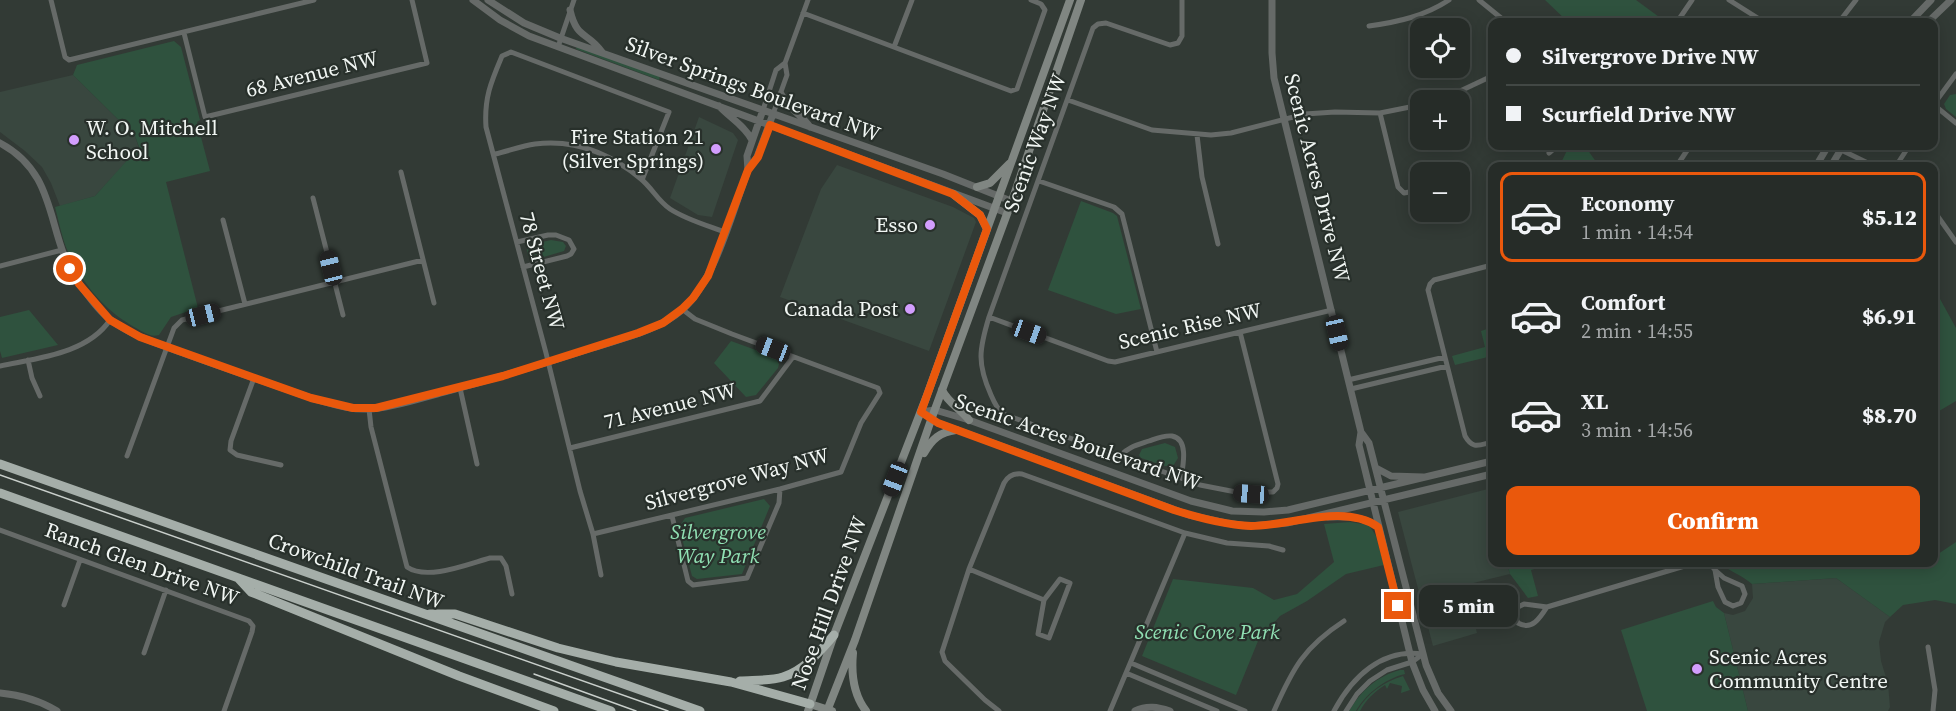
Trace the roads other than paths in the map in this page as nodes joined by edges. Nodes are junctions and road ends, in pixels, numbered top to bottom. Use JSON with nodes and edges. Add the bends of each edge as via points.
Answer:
{"nodes":[{"id":1,"x":51,"y":0,"type":"edge"},
{"id":2,"x":314,"y":0,"type":"edge"},
{"id":3,"x":412,"y":0,"type":"edge"},
{"id":4,"x":473,"y":0,"type":"edge"},
{"id":5,"x":488,"y":0,"type":"edge"},
{"id":6,"x":574,"y":0,"type":"edge"},
{"id":7,"x":808,"y":0,"type":"edge"},
{"id":8,"x":912,"y":0,"type":"edge"},
{"id":9,"x":1030,"y":0,"type":"edge"},
{"id":10,"x":1070,"y":0,"type":"edge"},
{"id":11,"x":1081,"y":0,"type":"edge"},
{"id":12,"x":1182,"y":0,"type":"edge"},
{"id":13,"x":1272,"y":0,"type":"edge"},
{"id":14,"x":1449,"y":0,"type":"edge"},
{"id":15,"x":1479,"y":0,"type":"edge"},
{"id":16,"x":1692,"y":0,"type":"edge"},
{"id":17,"x":1729,"y":0,"type":"edge"},
{"id":18,"x":1856,"y":0,"type":"edge"},
{"id":19,"x":1931,"y":0,"type":"edge"},
{"id":20,"x":1951,"y":0,"type":"edge"},
{"id":21,"x":570,"y":10,"type":"junction"},
{"id":22,"x":803,"y":14,"type":"junction"},
{"id":23,"x":1501,"y":18,"type":"edge"},
{"id":24,"x":1680,"y":18,"type":"edge"},
{"id":25,"x":1758,"y":18,"type":"edge"},
{"id":26,"x":1842,"y":18,"type":"edge"},
{"id":27,"x":1914,"y":18,"type":"edge"},
{"id":28,"x":1932,"y":18,"type":"edge"},
{"id":29,"x":1369,"y":26,"type":"dead end"},
{"id":30,"x":184,"y":33,"type":"junction"},
{"id":31,"x":560,"y":38,"type":"junction"},
{"id":32,"x":558,"y":47,"type":"junction"},
{"id":33,"x":894,"y":47,"type":"junction"},
{"id":34,"x":602,"y":52,"type":"junction"},
{"id":35,"x":785,"y":63,"type":"junction"},
{"id":36,"x":1955,"y":76,"type":"edge"},
{"id":37,"x":1488,"y":78,"type":"edge"},
{"id":38,"x":1462,"y":90,"type":"edge"},
{"id":39,"x":781,"y":94,"type":"junction"},
{"id":40,"x":1938,"y":99,"type":"edge"},
{"id":41,"x":1068,"y":100,"type":"junction"},
{"id":42,"x":717,"y":105,"type":"junction"},
{"id":43,"x":1410,"y":107,"type":"edge"},
{"id":44,"x":1938,"y":107,"type":"edge"},
{"id":45,"x":763,"y":110,"type":"junction"},
{"id":46,"x":1380,"y":113,"type":"junction"},
{"id":47,"x":773,"y":114,"type":"junction"},
{"id":48,"x":759,"y":120,"type":"junction"},
{"id":49,"x":1283,"y":120,"type":"junction"},
{"id":50,"x":1956,"y":123,"type":"edge"},
{"id":51,"x":770,"y":125,"type":"junction"},
{"id":52,"x":810,"y":127,"type":"junction"},
{"id":53,"x":1197,"y":135,"type":"junction"},
{"id":54,"x":752,"y":140,"type":"junction"},
{"id":55,"x":0,"y":143,"type":"edge"},
{"id":56,"x":1552,"y":150,"type":"edge"},
{"id":57,"x":1845,"y":150,"type":"edge"},
{"id":58,"x":1549,"y":153,"type":"dead end"},
{"id":59,"x":495,"y":154,"type":"junction"},
{"id":60,"x":894,"y":157,"type":"junction"},
{"id":61,"x":1012,"y":161,"type":"junction"},
{"id":62,"x":1867,"y":162,"type":"edge"},
{"id":63,"x":748,"y":170,"type":"junction"},
{"id":64,"x":888,"y":170,"type":"junction"},
{"id":65,"x":401,"y":172,"type":"dead end"},
{"id":66,"x":642,"y":180,"type":"junction"},
{"id":67,"x":1039,"y":181,"type":"junction"},
{"id":68,"x":977,"y":187,"type":"junction"},
{"id":69,"x":1410,"y":192,"type":"edge"},
{"id":70,"x":953,"y":194,"type":"junction"},
{"id":71,"x":1000,"y":196,"type":"junction"},
{"id":72,"x":313,"y":198,"type":"dead end"},
{"id":73,"x":1011,"y":201,"type":"junction"},
{"id":74,"x":995,"y":208,"type":"junction"},
{"id":75,"x":1006,"y":213,"type":"junction"},
{"id":76,"x":1938,"y":217,"type":"edge"},
{"id":77,"x":224,"y":220,"type":"dead end"},
{"id":78,"x":987,"y":229,"type":"junction"},
{"id":79,"x":725,"y":232,"type":"junction"},
{"id":80,"x":517,"y":242,"type":"junction"},
{"id":81,"x":1956,"y":242,"type":"edge"},
{"id":82,"x":1218,"y":244,"type":"dead end"},
{"id":83,"x":62,"y":250,"type":"junction"},
{"id":84,"x":423,"y":260,"type":"junction"},
{"id":85,"x":0,"y":266,"type":"edge"},
{"id":86,"x":1488,"y":266,"type":"edge"},
{"id":87,"x":524,"y":267,"type":"junction"},
{"id":88,"x":334,"y":283,"type":"junction"},
{"id":89,"x":434,"y":303,"type":"dead end"},
{"id":90,"x":245,"y":304,"type":"junction"},
{"id":91,"x":682,"y":309,"type":"junction"},
{"id":92,"x":1332,"y":310,"type":"junction"},
{"id":93,"x":343,"y":315,"type":"dead end"},
{"id":94,"x":989,"y":317,"type":"junction"},
{"id":95,"x":110,"y":320,"type":"junction"},
{"id":96,"x":1240,"y":332,"type":"junction"},
{"id":97,"x":166,"y":346,"type":"junction"},
{"id":98,"x":1157,"y":352,"type":"junction"},
{"id":99,"x":793,"y":357,"type":"junction"},
{"id":100,"x":1445,"y":357,"type":"junction"},
{"id":101,"x":28,"y":360,"type":"junction"},
{"id":102,"x":549,"y":362,"type":"junction"},
{"id":103,"x":0,"y":366,"type":"edge"},
{"id":104,"x":1448,"y":366,"type":"junction"},
{"id":105,"x":254,"y":378,"type":"junction"},
{"id":106,"x":1348,"y":380,"type":"junction"},
{"id":107,"x":460,"y":387,"type":"junction"},
{"id":108,"x":1351,"y":389,"type":"junction"},
{"id":109,"x":942,"y":390,"type":"junction"},
{"id":110,"x":40,"y":396,"type":"dead end"},
{"id":111,"x":369,"y":409,"type":"junction"},
{"id":112,"x":935,"y":410,"type":"junction"},
{"id":113,"x":921,"y":412,"type":"junction"},
{"id":114,"x":931,"y":420,"type":"junction"},
{"id":115,"x":969,"y":420,"type":"junction"},
{"id":116,"x":956,"y":430,"type":"junction"},
{"id":117,"x":1361,"y":432,"type":"junction"},
{"id":118,"x":1488,"y":443,"type":"edge"},
{"id":119,"x":570,"y":448,"type":"junction"},
{"id":120,"x":127,"y":456,"type":"dead end"},
{"id":121,"x":1120,"y":456,"type":"junction"},
{"id":122,"x":1488,"y":462,"type":"edge"},
{"id":123,"x":0,"y":464,"type":"edge"},
{"id":124,"x":477,"y":464,"type":"dead end"},
{"id":125,"x":281,"y":465,"type":"dead end"},
{"id":126,"x":916,"y":468,"type":"junction"},
{"id":127,"x":1376,"y":468,"type":"junction"},
{"id":128,"x":1488,"y":475,"type":"edge"},
{"id":129,"x":1181,"y":478,"type":"junction"},
{"id":130,"x":1425,"y":478,"type":"junction"},
{"id":131,"x":780,"y":489,"type":"junction"},
{"id":132,"x":1381,"y":489,"type":"junction"},
{"id":133,"x":1370,"y":492,"type":"junction"},
{"id":134,"x":0,"y":493,"type":"edge"},
{"id":135,"x":1384,"y":501,"type":"junction"},
{"id":136,"x":1373,"y":503,"type":"junction"},
{"id":137,"x":672,"y":516,"type":"junction"},
{"id":138,"x":1311,"y":518,"type":"junction"},
{"id":139,"x":1378,"y":527,"type":"junction"},
{"id":140,"x":0,"y":530,"type":"edge"},
{"id":141,"x":593,"y":534,"type":"junction"},
{"id":142,"x":1185,"y":534,"type":"junction"},
{"id":143,"x":1283,"y":550,"type":"dead end"},
{"id":144,"x":80,"y":560,"type":"junction"},
{"id":145,"x":1681,"y":567,"type":"edge"},
{"id":146,"x":1713,"y":567,"type":"edge"},
{"id":147,"x":969,"y":569,"type":"junction"},
{"id":148,"x":1715,"y":570,"type":"junction"},
{"id":149,"x":601,"y":575,"type":"dead end"},
{"id":150,"x":237,"y":577,"type":"junction"},
{"id":151,"x":166,"y":590,"type":"junction"},
{"id":152,"x":512,"y":594,"type":"dead end"},
{"id":153,"x":1044,"y":600,"type":"junction"},
{"id":154,"x":64,"y":605,"type":"dead end"},
{"id":155,"x":1547,"y":607,"type":"junction"},
{"id":156,"x":424,"y":614,"type":"junction"},
{"id":157,"x":1344,"y":621,"type":"dead end"},
{"id":158,"x":834,"y":635,"type":"junction"},
{"id":159,"x":855,"y":640,"type":"junction"},
{"id":160,"x":1928,"y":647,"type":"dead end"},
{"id":161,"x":1410,"y":652,"type":"junction"},
{"id":162,"x":144,"y":653,"type":"dead end"},
{"id":163,"x":1424,"y":654,"type":"junction"},
{"id":164,"x":1412,"y":662,"type":"junction"},
{"id":165,"x":1131,"y":663,"type":"junction"},
{"id":166,"x":1126,"y":673,"type":"junction"},
{"id":167,"x":731,"y":682,"type":"junction"},
{"id":168,"x":0,"y":693,"type":"edge"},
{"id":169,"x":809,"y":708,"type":"edge"},
{"id":170,"x":227,"y":710,"type":"edge"},
{"id":171,"x":57,"y":711,"type":"edge"},
{"id":172,"x":554,"y":711,"type":"edge"},
{"id":173,"x":611,"y":711,"type":"edge"},
{"id":174,"x":700,"y":711,"type":"edge"},
{"id":175,"x":829,"y":711,"type":"edge"},
{"id":176,"x":866,"y":711,"type":"edge"},
{"id":177,"x":999,"y":711,"type":"edge"},
{"id":178,"x":1110,"y":711,"type":"edge"},
{"id":179,"x":1135,"y":711,"type":"edge"},
{"id":180,"x":1170,"y":711,"type":"edge"},
{"id":181,"x":1216,"y":711,"type":"edge"},
{"id":182,"x":1245,"y":711,"type":"edge"},
{"id":183,"x":1274,"y":711,"type":"edge"},
{"id":184,"x":1334,"y":711,"type":"edge"},
{"id":185,"x":1346,"y":711,"type":"edge"},
{"id":186,"x":1435,"y":711,"type":"edge"},
{"id":187,"x":1451,"y":711,"type":"edge"},
{"id":188,"x":1933,"y":711,"type":"edge"}],
"edges":[{"from":1,"to":30,"type":"street","via":[[69,60]]},
{"from":2,"to":30,"type":"street"},
{"from":3,"to":30,"type":"street","name":"68 Avenue NW","via":[[427,63],[205,117]]},
{"from":4,"to":32,"type":"street","name":"Silver Springs Boulevard NW","via":[[514,28]]},
{"from":5,"to":31,"type":"street","name":"Silver Springs Boulevard NW","via":[[524,23]]},
{"from":6,"to":21,"type":"street"},
{"from":7,"to":22,"type":"street"},
{"from":8,"to":33,"type":"street"},
{"from":9,"to":33,"type":"street","via":[[1045,10],[1017,89],[1011,91]]},
{"from":10,"to":61,"type":"main road","name":"Nose Hill Drive NW"},
{"from":11,"to":73,"type":"main road","name":"Nose Hill Drive NW"},
{"from":12,"to":41,"type":"street","name":"Scenic Way NW","via":[[1182,36],[1174,45],[1106,23],[1095,26]]},
{"from":13,"to":49,"type":"street","name":"Scenic Acres Drive NW","via":[[1273,67]]},
{"from":14,"to":29,"type":"street","via":[[1406,20]]},
{"from":15,"to":23,"type":"street"},
{"from":16,"to":24,"type":"street"},
{"from":17,"to":25,"type":"street"},
{"from":18,"to":26,"type":"street"},
{"from":19,"to":27,"type":"street"},
{"from":20,"to":28,"type":"street"},
{"from":21,"to":31,"type":"street"},
{"from":21,"to":34,"type":"street","via":[[578,31]]},
{"from":22,"to":33,"type":"street"},
{"from":22,"to":35,"type":"street"},
{"from":31,"to":32,"type":"street"},
{"from":31,"to":34,"type":"street","name":"Silver Springs Boulevard NW"},
{"from":32,"to":42,"type":"street","name":"Silver Springs Boulevard NW"},
{"from":34,"to":45,"type":"street","name":"Silver Springs Boulevard NW"},
{"from":35,"to":39,"type":"street","via":[[787,75]]},
{"from":35,"to":45,"type":"street","via":[[776,70]]},
{"from":36,"to":40,"type":"street"},
{"from":37,"to":38,"type":"street"},
{"from":39,"to":47,"type":"street"},
{"from":39,"to":52,"type":"street","via":[[790,109]]},
{"from":41,"to":53,"type":"street","via":[[1141,127]]},
{"from":41,"to":67,"type":"street","name":"Scenic Way NW"},
{"from":42,"to":48,"type":"street","name":"Silver Springs Boulevard NW"},
{"from":42,"to":54,"type":"street","via":[[744,127]]},
{"from":43,"to":46,"type":"street"},
{"from":44,"to":50,"type":"street"},
{"from":45,"to":47,"type":"street","name":"Silver Springs Boulevard NW"},
{"from":45,"to":48,"type":"street"},
{"from":46,"to":49,"type":"street","via":[[1305,114]]},
{"from":46,"to":69,"type":"street","via":[[1398,187],[1404,193]]},
{"from":47,"to":51,"type":"street"},
{"from":47,"to":52,"type":"street","name":"Silver Springs Boulevard NW"},
{"from":48,"to":51,"type":"street","name":"Silver Springs Boulevard NW"},
{"from":48,"to":54,"type":"street"},
{"from":49,"to":53,"type":"street","via":[[1231,133]]},
{"from":49,"to":92,"type":"street","name":"Scenic Acres Drive NW"},
{"from":51,"to":63,"type":"street","via":[[758,157]]},
{"from":51,"to":64,"type":"street","name":"Silver Springs Boulevard NW"},
{"from":52,"to":60,"type":"street","name":"Silver Springs Boulevard NW"},
{"from":53,"to":82,"type":"street","via":[[1202,177]]},
{"from":54,"to":63,"type":"street"},
{"from":55,"to":83,"type":"street","via":[[22,159],[42,185]]},
{"from":56,"to":58,"type":"street"},
{"from":57,"to":62,"type":"street"},
{"from":59,"to":66,"type":"street","via":[[534,145],[572,145],[608,156]]},
{"from":59,"to":66,"type":"street","name":"78 Street NW","via":[[486,127],[488,92],[502,56],[511,52],[669,112]]},
{"from":59,"to":80,"type":"street","name":"78 Street NW"},
{"from":60,"to":64,"type":"street"},
{"from":60,"to":68,"type":"street","name":"Silver Springs Boulevard NW"},
{"from":61,"to":68,"type":"main road","via":[[990,183]]},
{"from":61,"to":71,"type":"main road","name":"Nose Hill Drive NW"},
{"from":63,"to":79,"type":"street"},
{"from":64,"to":70,"type":"street","name":"Silver Springs Boulevard NW"},
{"from":65,"to":84,"type":"street"},
{"from":66,"to":79,"type":"street","via":[[667,207],[688,220]]},
{"from":67,"to":94,"type":"street","name":"Scenic Way NW"},
{"from":67,"to":98,"type":"street","via":[[1114,207],[1122,214]]},
{"from":68,"to":71,"type":"street","name":"Silver Springs Boulevard NW"},
{"from":70,"to":74,"type":"street","name":"Silver Springs Boulevard NW"},
{"from":70,"to":78,"type":"main road","via":[[980,215]]},
{"from":71,"to":73,"type":"street","name":"Silver Springs Boulevard NW"},
{"from":71,"to":74,"type":"main road","name":"Nose Hill Drive NW"},
{"from":72,"to":88,"type":"street"},
{"from":73,"to":75,"type":"main road","name":"Nose Hill Drive NW"},
{"from":74,"to":75,"type":"street","name":"Silver Springs Boulevard NW"},
{"from":74,"to":78,"type":"main road","name":"Nose Hill Drive NW"},
{"from":75,"to":109,"type":"main road","name":"Nose Hill Drive NW"},
{"from":76,"to":81,"type":"street"},
{"from":77,"to":90,"type":"street"},
{"from":78,"to":113,"type":"main road","name":"Nose Hill Drive NW"},
{"from":79,"to":91,"type":"street","via":[[708,276]]},
{"from":80,"to":87,"type":"street","name":"78 Street NW"},
{"from":80,"to":87,"type":"street","via":[[556,235],[569,240],[574,249],[567,256]]},
{"from":83,"to":85,"type":"street"},
{"from":83,"to":95,"type":"street","via":[[79,284]]},
{"from":84,"to":88,"type":"street"},
{"from":84,"to":89,"type":"street"},
{"from":86,"to":100,"type":"street","via":[[1430,284],[1428,290]]},
{"from":87,"to":102,"type":"street","name":"78 Street NW"},
{"from":88,"to":90,"type":"street"},
{"from":88,"to":93,"type":"street"},
{"from":90,"to":97,"type":"street","via":[[182,320]]},
{"from":91,"to":99,"type":"street","name":"Silvergrove Way NW","via":[[695,319]]},
{"from":91,"to":102,"type":"street","via":[[663,323],[638,333]]},
{"from":92,"to":96,"type":"street","name":"Scenic Rise NW"},
{"from":92,"to":106,"type":"street","name":"Scenic Acres Drive NW"},
{"from":94,"to":98,"type":"street","name":"Scenic Rise NW","via":[[1108,361]]},
{"from":94,"to":121,"type":"street","name":"Scenic Way NW","via":[[980,365],[1000,412]]},
{"from":95,"to":97,"type":"street"},
{"from":95,"to":101,"type":"street","via":[[79,346]]},
{"from":96,"to":98,"type":"street","name":"Scenic Rise NW"},
{"from":96,"to":129,"type":"street","name":"Scenic Way NW","via":[[1277,488],[1268,493],[1236,492]]},
{"from":97,"to":105,"type":"street"},
{"from":97,"to":120,"type":"street"},
{"from":99,"to":119,"type":"street","name":"71 Avenue NW","via":[[760,401]]},
{"from":99,"to":131,"type":"street","name":"Silvergrove Way NW","via":[[878,388],[880,393],[861,423],[841,472]]},
{"from":100,"to":104,"type":"street"},
{"from":100,"to":106,"type":"street"},
{"from":101,"to":103,"type":"street"},
{"from":101,"to":110,"type":"street"},
{"from":102,"to":107,"type":"street"},
{"from":102,"to":119,"type":"street","name":"78 Street NW"},
{"from":104,"to":108,"type":"street"},
{"from":104,"to":118,"type":"street","via":[[1469,444]]},
{"from":105,"to":111,"type":"street","via":[[338,406]]},
{"from":105,"to":125,"type":"street","via":[[230,450]]},
{"from":106,"to":108,"type":"street","name":"Scenic Acres Drive NW"},
{"from":107,"to":111,"type":"street"},
{"from":107,"to":124,"type":"street"},
{"from":108,"to":117,"type":"street","name":"Scenic Acres Drive NW"},
{"from":109,"to":112,"type":"main road","name":"Nose Hill Drive NW"},
{"from":109,"to":115,"type":"main road"},
{"from":111,"to":152,"type":"street","via":[[407,567],[429,573],[501,558]]},
{"from":112,"to":113,"type":"street","name":"Scenic Acres Boulevard NW"},
{"from":112,"to":114,"type":"main road","name":"Nose Hill Drive NW"},
{"from":112,"to":115,"type":"street","name":"Scenic Acres Boulevard NW"},
{"from":113,"to":114,"type":"street","name":"Scenic Acres Boulevard NW"},
{"from":113,"to":158,"type":"main road","name":"Nose Hill Drive NW"},
{"from":114,"to":116,"type":"street","name":"Scenic Acres Boulevard NW"},
{"from":114,"to":126,"type":"main road","name":"Nose Hill Drive NW"},
{"from":115,"to":133,"type":"street","name":"Scenic Acres Boulevard NW","via":[[1191,501],[1226,510],[1288,510]]},
{"from":116,"to":126,"type":"main road","via":[[936,437]]},
{"from":116,"to":138,"type":"street","name":"Scenic Acres Boulevard NW","via":[[1210,520],[1258,526]]},
{"from":117,"to":127,"type":"street","name":"Scenic Acres Drive NW","via":[[1369,443]]},
{"from":117,"to":133,"type":"street","name":"Scenic Acres Drive NW","via":[[1359,445]]},
{"from":119,"to":141,"type":"street","name":"78 Street NW"},
{"from":121,"to":129,"type":"street","name":"Scenic Way NW"},
{"from":121,"to":129,"type":"street","via":[[1129,447],[1165,436],[1175,437],[1183,448]]},
{"from":122,"to":130,"type":"street","name":"Scenic Acres Boulevard NW"},
{"from":123,"to":156,"type":"highway","name":"Crowchild Trail NW"},
{"from":126,"to":159,"type":"main road","name":"Nose Hill Drive NW"},
{"from":127,"to":130,"type":"street","via":[[1390,476]]},
{"from":127,"to":132,"type":"street","name":"Scenic Acres Drive NW"},
{"from":128,"to":135,"type":"street","name":"Scenic Acres Boulevard NW"},
{"from":130,"to":132,"type":"street","name":"Scenic Acres Boulevard NW"},
{"from":131,"to":137,"type":"street","name":"Silvergrove Way NW"},
{"from":131,"to":137,"type":"street","via":[[779,503],[747,578],[693,585],[688,581]]},
{"from":132,"to":133,"type":"street","name":"Scenic Acres Boulevard NW"},
{"from":132,"to":135,"type":"street","name":"Scenic Acres Drive NW"},
{"from":133,"to":136,"type":"street","name":"Scenic Acres Drive NW"},
{"from":134,"to":150,"type":"highway"},
{"from":135,"to":136,"type":"street","name":"Scenic Acres Boulevard NW"},
{"from":135,"to":163,"type":"street","name":"Scenic Acres Drive NW"},
{"from":136,"to":138,"type":"street","name":"Scenic Acres Boulevard NW"},
{"from":136,"to":139,"type":"street","name":"Scenic Acres Drive NW"},
{"from":137,"to":141,"type":"street","name":"Silvergrove Way NW"},
{"from":138,"to":139,"type":"street","via":[[1361,518]]},
{"from":139,"to":161,"type":"street","name":"Scenic Acres Drive NW"},
{"from":140,"to":144,"type":"street","name":"Ranch Glen Drive NW"},
{"from":141,"to":149,"type":"street","name":"78 Street NW"},
{"from":142,"to":143,"type":"street"},
{"from":142,"to":147,"type":"street","via":[[1016,474],[1004,483]]},
{"from":142,"to":165,"type":"street"},
{"from":144,"to":151,"type":"street","name":"Ranch Glen Drive NW"},
{"from":144,"to":154,"type":"street"},
{"from":145,"to":155,"type":"street"},
{"from":146,"to":148,"type":"street"},
{"from":147,"to":153,"type":"street"},
{"from":147,"to":177,"type":"street","via":[[943,657]]},
{"from":148,"to":148,"type":"street","via":[[1725,602],[1734,606],[1741,603],[1745,594],[1742,586]]},
{"from":150,"to":172,"type":"highway","via":[[251,592]]},
{"from":150,"to":173,"type":"highway"},
{"from":151,"to":162,"type":"street"},
{"from":151,"to":170,"type":"street","name":"Ranch Glen Drive NW","via":[[252,624]]},
{"from":153,"to":153,"type":"street","via":[[1038,634],[1049,638],[1070,583],[1060,579]]},
{"from":155,"to":155,"type":"street","via":[[1520,605],[1515,610],[1516,620],[1521,626],[1529,626]]},
{"from":156,"to":167,"type":"highway","via":[[455,614],[558,648]]},
{"from":156,"to":174,"type":"highway","name":"Crowchild Trail NW"},
{"from":157,"to":183,"type":"street","via":[[1300,659]]},
{"from":158,"to":167,"type":"highway","via":[[813,658],[781,678]]},
{"from":158,"to":169,"type":"main road","name":"Nose Hill Drive NW"},
{"from":159,"to":175,"type":"main road","name":"Nose Hill Drive NW"},
{"from":159,"to":176,"type":"main road","via":[[854,683]]},
{"from":160,"to":188,"type":"street","via":[[1935,690]]},
{"from":161,"to":163,"type":"street"},
{"from":161,"to":164,"type":"street","name":"Scenic Acres Drive NW"},
{"from":161,"to":184,"type":"street","via":[[1384,659],[1364,671]]},
{"from":163,"to":164,"type":"street"},
{"from":163,"to":187,"type":"street","name":"Scenic Acres Drive NW","via":[[1434,684]]},
{"from":164,"to":185,"type":"street","via":[[1387,670],[1370,681]]},
{"from":164,"to":186,"type":"street","name":"Scenic Acres Drive NW"},
{"from":165,"to":166,"type":"street"},
{"from":165,"to":182,"type":"street"},
{"from":166,"to":178,"type":"street"},
{"from":166,"to":181,"type":"street"},
{"from":167,"to":169,"type":"highway"},
{"from":168,"to":171,"type":"street","via":[[32,699]]},
{"from":169,"to":175,"type":"main road"},
{"from":179,"to":180,"type":"street","via":[[1152,707]]}]}
